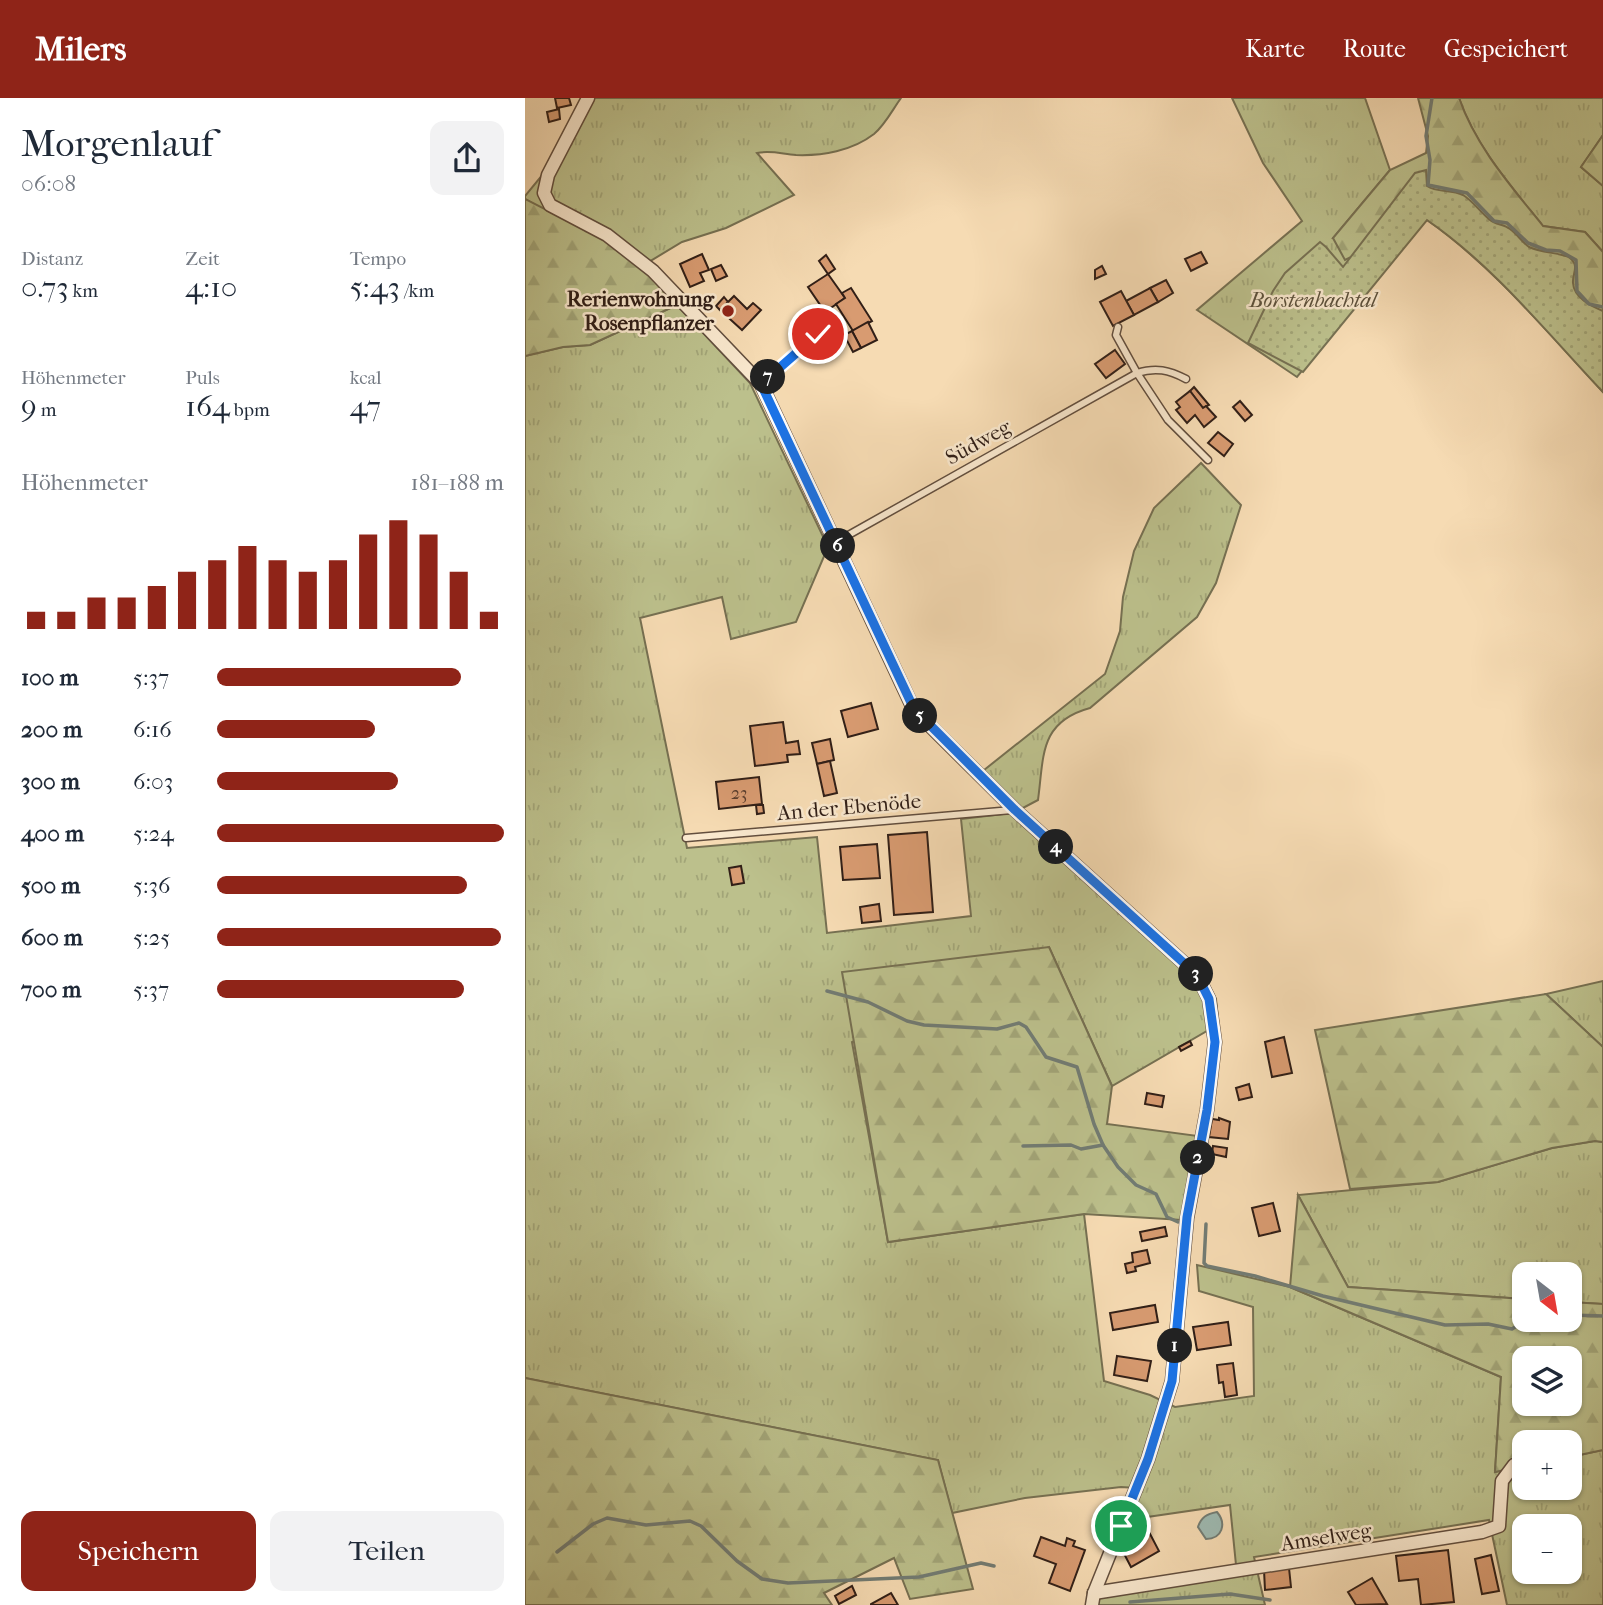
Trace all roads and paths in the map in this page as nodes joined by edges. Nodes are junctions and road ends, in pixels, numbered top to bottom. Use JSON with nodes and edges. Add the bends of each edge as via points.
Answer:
{"nodes":[{"id":1,"x":588,"y":98,"type":"edge"},
{"id":2,"x":1118,"y":327,"type":"dead end"},
{"id":3,"x":818,"y":334,"type":"dead end"},
{"id":4,"x":1137,"y":373,"type":"junction"},
{"id":5,"x":1186,"y":379,"type":"dead end"},
{"id":6,"x":761,"y":384,"type":"junction"},
{"id":7,"x":1208,"y":460,"type":"dead end"},
{"id":8,"x":836,"y":542,"type":"junction"},
{"id":9,"x":1015,"y":810,"type":"junction"},
{"id":10,"x":686,"y":838,"type":"dead end"},
{"id":11,"x":1512,"y":1470,"type":"edge"},
{"id":12,"x":1093,"y":1599,"type":"edge"}],
"edges":[{"from":1,"to":6,"type":"street","via":[[548,175],[544,193],[550,205],[607,236],[653,271]]},
{"from":2,"to":4,"type":"lane","via":[[1116,335]]},
{"from":3,"to":6,"type":"lane"},
{"from":4,"to":5,"type":"lane","via":[[1170,371]]},
{"from":4,"to":7,"type":"lane","via":[[1168,420]]},
{"from":4,"to":8,"type":"lane","name":"Südweg"},
{"from":6,"to":8,"type":"street"},
{"from":8,"to":9,"type":"street","via":[[914,709]]},
{"from":9,"to":10,"type":"lane","name":"An der Ebenöde"},
{"from":9,"to":12,"type":"street","via":[[1197,975],[1209,999],[1215,1042],[1187,1217],[1172,1381],[1148,1459]]},
{"from":11,"to":12,"type":"street","name":"Amselweg","via":[[1502,1481],[1499,1526],[1482,1532]]}]}
